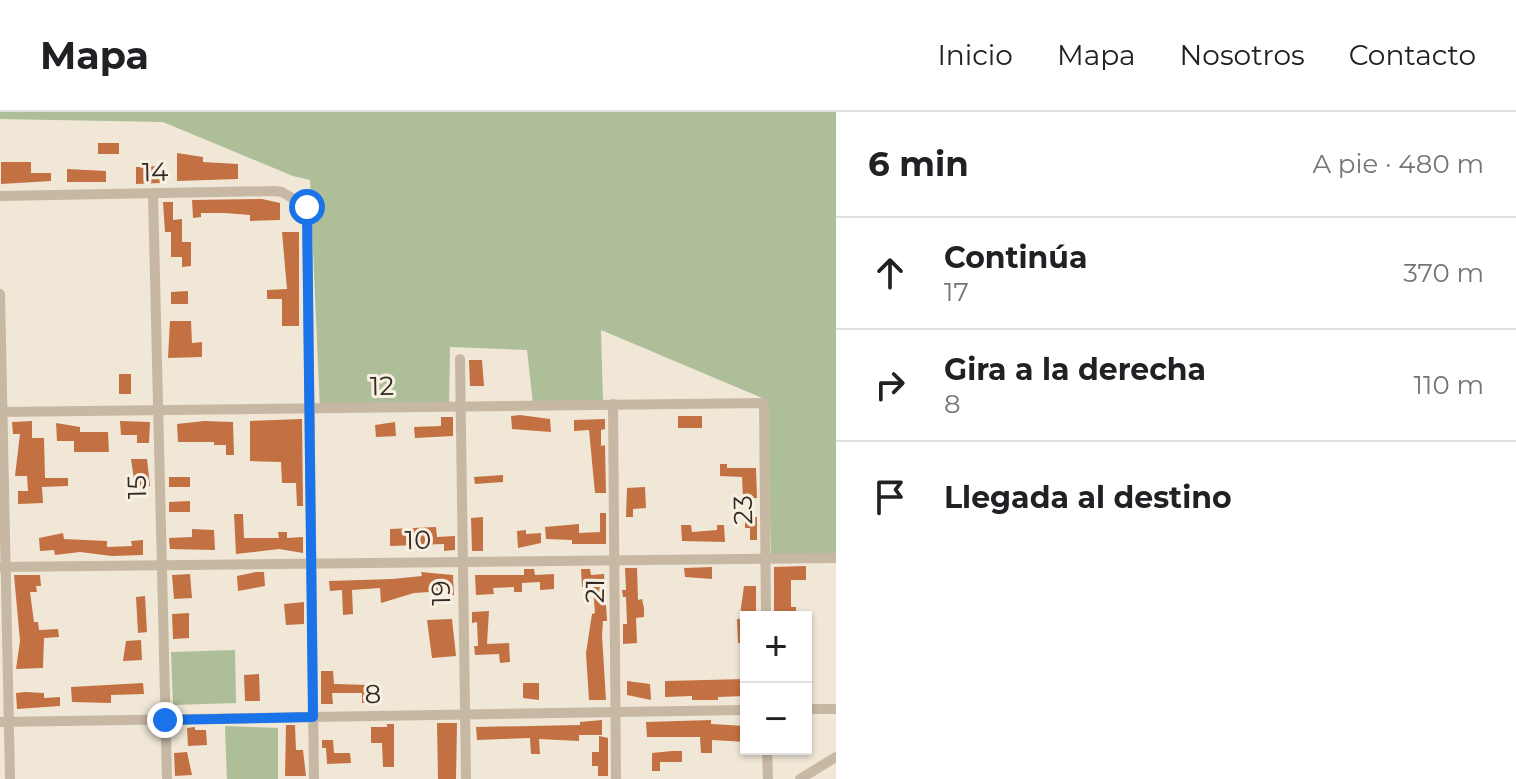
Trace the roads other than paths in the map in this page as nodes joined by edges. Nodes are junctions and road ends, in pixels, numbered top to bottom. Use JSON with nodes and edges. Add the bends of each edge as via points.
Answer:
{"nodes":[{"id":1,"x":153,"y":194,"type":"junction"},
{"id":2,"x":0,"y":196,"type":"edge"},
{"id":3,"x":0,"y":294,"type":"edge"},
{"id":4,"x":460,"y":359,"type":"dead end"},
{"id":5,"x":764,"y":403,"type":"joint"},
{"id":6,"x":613,"y":404,"type":"junction"},
{"id":7,"x":460,"y":407,"type":"junction"},
{"id":8,"x":309,"y":408,"type":"junction"},
{"id":9,"x":158,"y":410,"type":"junction"},
{"id":10,"x":1,"y":412,"type":"edge"},
{"id":11,"x":765,"y":558,"type":"junction"},
{"id":12,"x":836,"y":558,"type":"edge"},
{"id":13,"x":617,"y":559,"type":"junction"},
{"id":14,"x":463,"y":562,"type":"junction"},
{"id":15,"x":313,"y":563,"type":"junction"},
{"id":16,"x":161,"y":565,"type":"junction"},
{"id":17,"x":3,"y":567,"type":"edge"},
{"id":18,"x":766,"y":611,"type":"edge"},
{"id":19,"x":812,"y":709,"type":"edge"},
{"id":20,"x":836,"y":709,"type":"edge"},
{"id":21,"x":740,"y":710,"type":"edge"},
{"id":22,"x":616,"y":712,"type":"junction"},
{"id":23,"x":465,"y":715,"type":"junction"},
{"id":24,"x":313,"y":717,"type":"junction"},
{"id":25,"x":165,"y":720,"type":"junction"},
{"id":26,"x":4,"y":722,"type":"edge"},
{"id":27,"x":767,"y":755,"type":"edge"},
{"id":28,"x":836,"y":757,"type":"edge"},
{"id":29,"x":10,"y":779,"type":"edge"},
{"id":30,"x":167,"y":779,"type":"edge"},
{"id":31,"x":314,"y":779,"type":"edge"},
{"id":32,"x":466,"y":779,"type":"edge"},
{"id":33,"x":616,"y":779,"type":"edge"},
{"id":34,"x":768,"y":779,"type":"edge"},
{"id":35,"x":800,"y":779,"type":"edge"}],
"edges":[{"from":1,"to":2,"type":"street","name":"14"},
{"from":1,"to":8,"type":"street","name":"14","via":[[282,192],[307,207]]},
{"from":1,"to":9,"type":"street","name":"15"},
{"from":3,"to":10,"type":"street"},
{"from":4,"to":7,"type":"street","name":"19"},
{"from":5,"to":6,"type":"street","name":"12"},
{"from":5,"to":11,"type":"street","name":"23"},
{"from":6,"to":7,"type":"street","name":"12"},
{"from":6,"to":13,"type":"street","name":"21"},
{"from":7,"to":8,"type":"street","name":"12"},
{"from":7,"to":14,"type":"street","name":"19"},
{"from":8,"to":9,"type":"street","name":"12"},
{"from":8,"to":15,"type":"street"},
{"from":9,"to":10,"type":"street","name":"12"},
{"from":9,"to":16,"type":"street","name":"15"},
{"from":10,"to":17,"type":"street"},
{"from":11,"to":12,"type":"street","name":"10"},
{"from":11,"to":13,"type":"street","name":"10"},
{"from":11,"to":18,"type":"street","name":"23"},
{"from":13,"to":14,"type":"street","name":"10"},
{"from":13,"to":22,"type":"street","name":"21"},
{"from":14,"to":15,"type":"street","name":"10"},
{"from":14,"to":23,"type":"street","name":"19"},
{"from":15,"to":16,"type":"street","name":"10"},
{"from":15,"to":24,"type":"street"},
{"from":16,"to":17,"type":"street","name":"10"},
{"from":16,"to":25,"type":"street","name":"15"},
{"from":17,"to":26,"type":"street"},
{"from":19,"to":20,"type":"street"},
{"from":21,"to":22,"type":"street","name":"8"},
{"from":22,"to":23,"type":"street","name":"8"},
{"from":22,"to":33,"type":"street","name":"21"},
{"from":23,"to":24,"type":"street","name":"8"},
{"from":23,"to":32,"type":"street","name":"19"},
{"from":24,"to":25,"type":"street","name":"8"},
{"from":24,"to":31,"type":"street"},
{"from":25,"to":26,"type":"street","name":"8"},
{"from":25,"to":30,"type":"street","name":"15"},
{"from":26,"to":29,"type":"street"},
{"from":27,"to":34,"type":"street"},
{"from":28,"to":35,"type":"street"}]}
